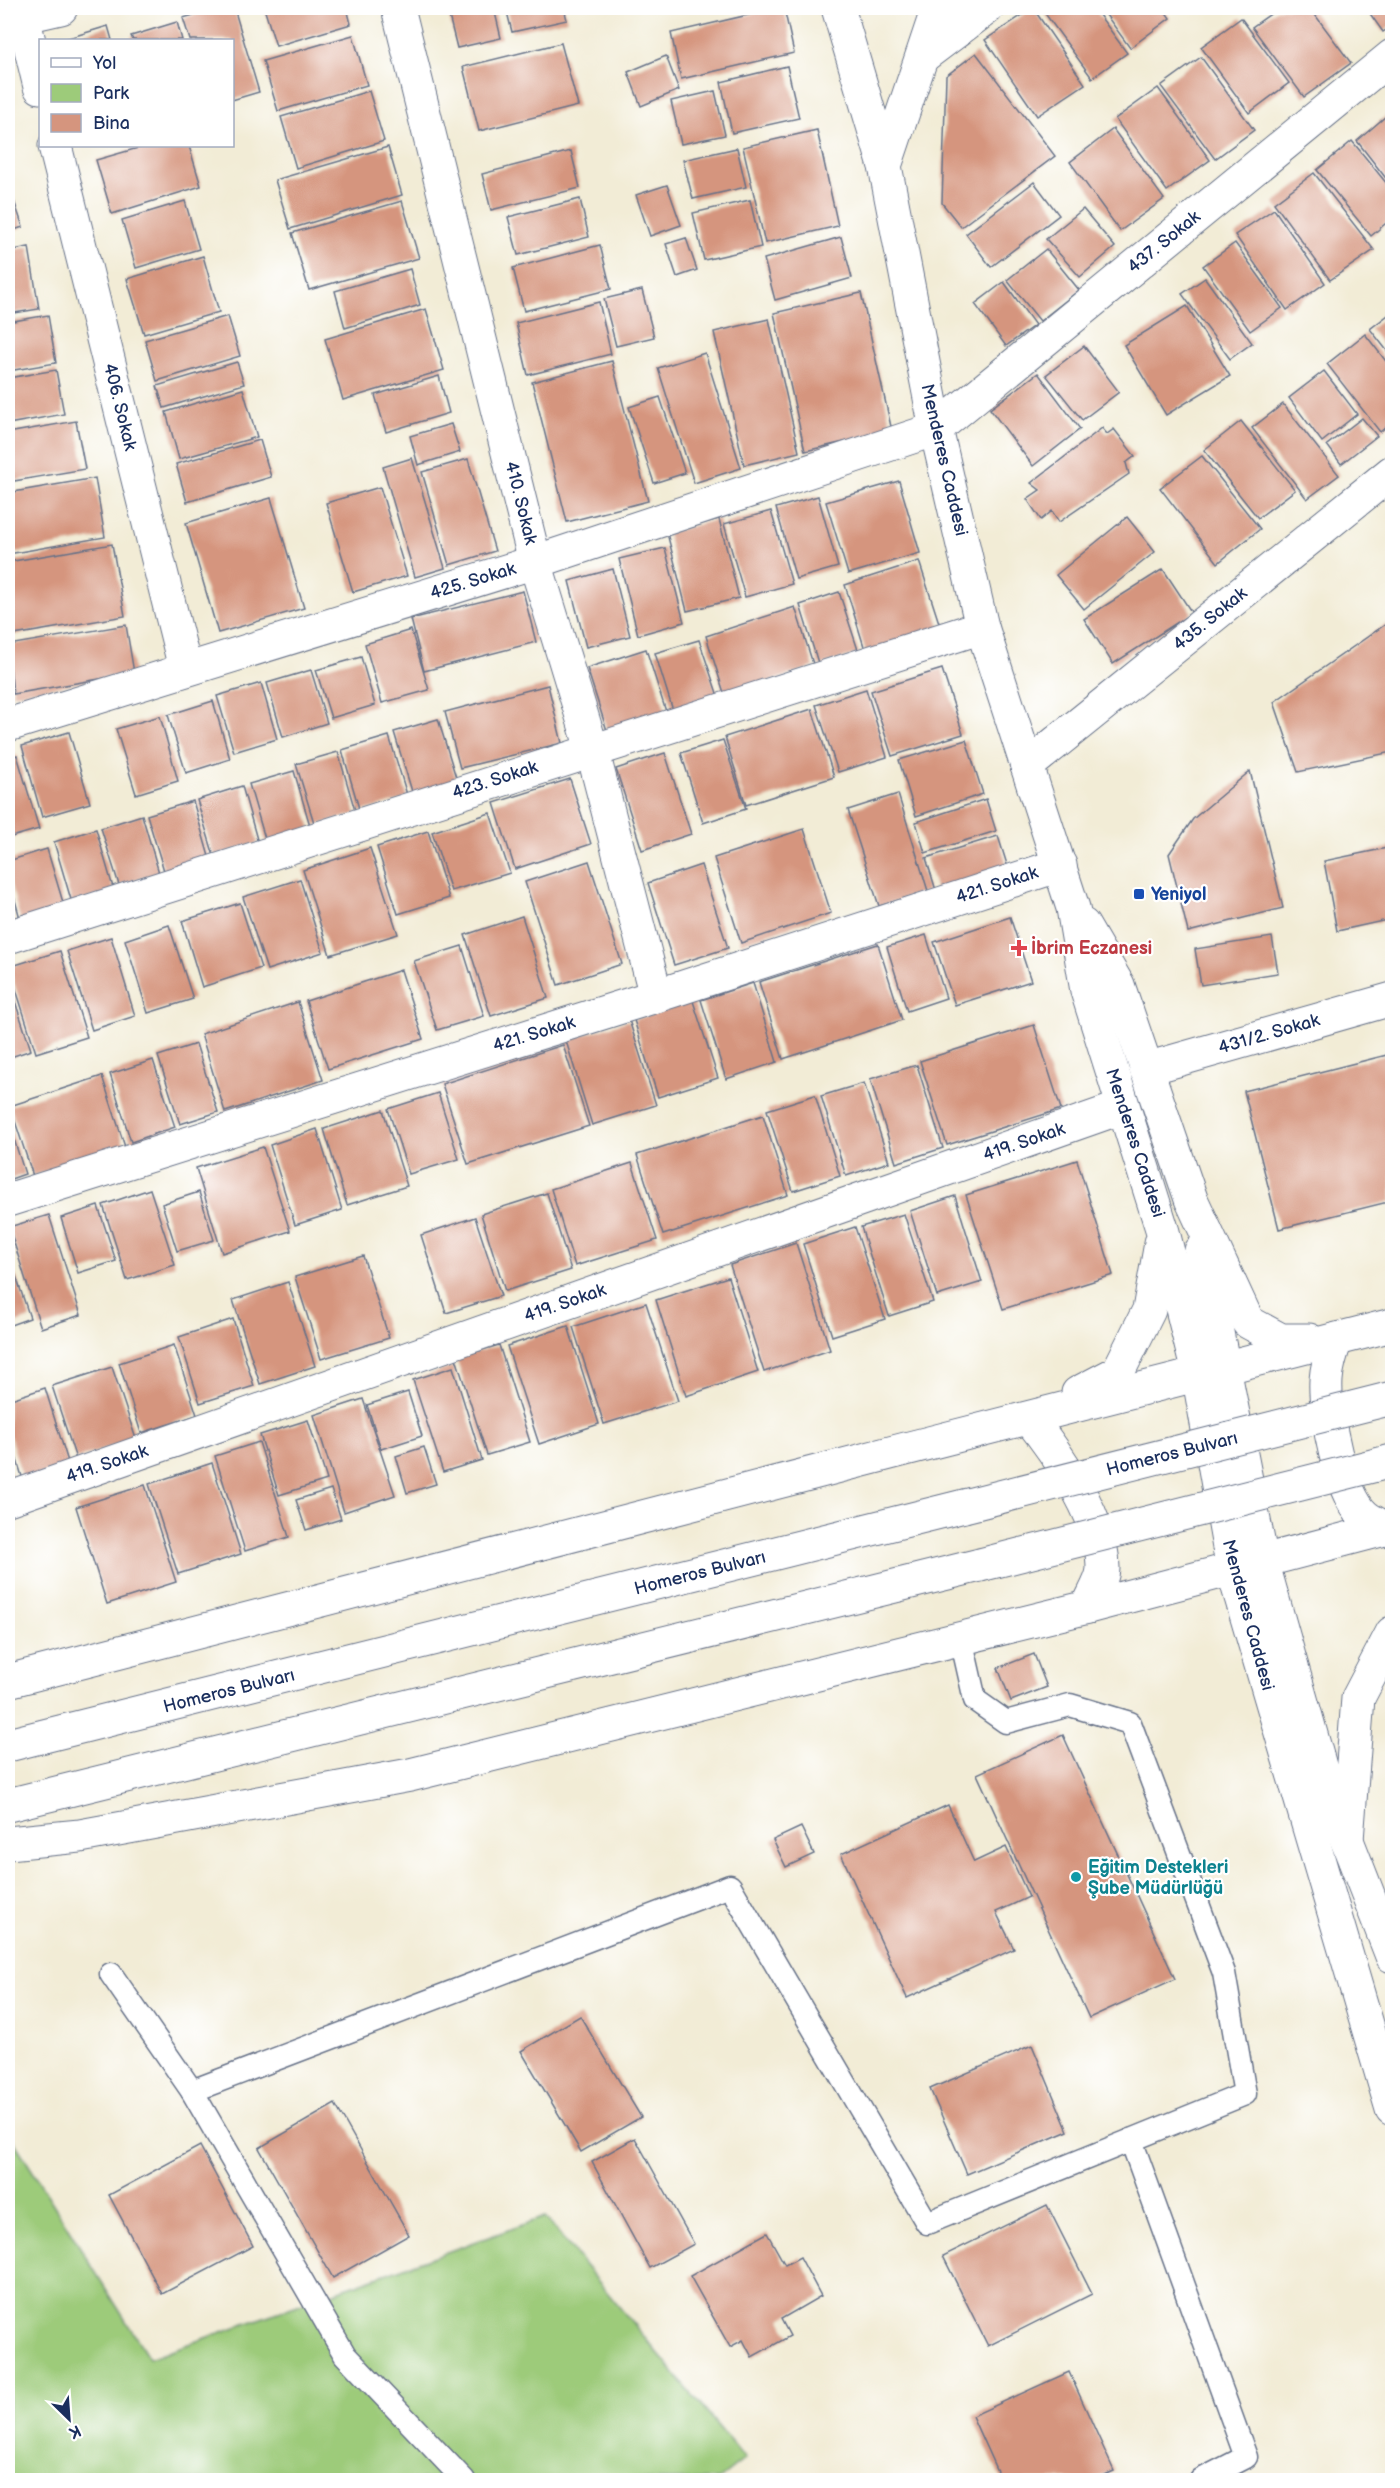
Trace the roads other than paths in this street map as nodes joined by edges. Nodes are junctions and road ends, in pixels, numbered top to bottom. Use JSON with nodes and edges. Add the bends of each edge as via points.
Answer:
{"nodes":[{"id":1,"x":61,"y":8,"type":"edge"},
{"id":2,"x":398,"y":8,"type":"edge"},
{"id":3,"x":838,"y":8,"type":"edge"},
{"id":4,"x":938,"y":8,"type":"edge"},
{"id":5,"x":987,"y":8,"type":"edge"},
{"id":6,"x":17,"y":15,"type":"edge"},
{"id":7,"x":1392,"y":56,"type":"edge"},
{"id":8,"x":922,"y":57,"type":"junction"},
{"id":9,"x":39,"y":84,"type":"edge"},
{"id":10,"x":55,"y":147,"type":"edge"},
{"id":11,"x":885,"y":166,"type":"junction"},
{"id":12,"x":936,"y":429,"type":"junction"},
{"id":13,"x":1392,"y":472,"type":"edge"},
{"id":14,"x":535,"y":562,"type":"junction"},
{"id":15,"x":982,"y":627,"type":"junction"},
{"id":16,"x":185,"y":668,"type":"junction"},
{"id":17,"x":8,"y":724,"type":"edge"},
{"id":18,"x":592,"y":749,"type":"junction"},
{"id":19,"x":1028,"y":765,"type":"junction"},
{"id":20,"x":1060,"y":865,"type":"junction"},
{"id":21,"x":1073,"y":908,"type":"junction"},
{"id":22,"x":8,"y":936,"type":"edge"},
{"id":23,"x":656,"y":996,"type":"junction"},
{"id":24,"x":1392,"y":999,"type":"edge"},
{"id":25,"x":1146,"y":1069,"type":"junction"},
{"id":26,"x":1123,"y":1107,"type":"junction"},
{"id":27,"x":1191,"y":1199,"type":"junction"},
{"id":28,"x":8,"y":1200,"type":"edge"},
{"id":29,"x":1163,"y":1232,"type":"junction"},
{"id":30,"x":1392,"y":1325,"type":"edge"},
{"id":31,"x":1336,"y":1340,"type":"junction"},
{"id":32,"x":1211,"y":1370,"type":"junction"},
{"id":33,"x":1392,"y":1398,"type":"edge"},
{"id":34,"x":1030,"y":1419,"type":"junction"},
{"id":35,"x":1392,"y":1461,"type":"edge"},
{"id":36,"x":8,"y":1499,"type":"edge"},
{"id":37,"x":1390,"y":1528,"type":"edge"},
{"id":38,"x":1247,"y":1566,"type":"junction"},
{"id":39,"x":1088,"y":1607,"type":"junction"},
{"id":40,"x":1392,"y":1633,"type":"edge"},
{"id":41,"x":961,"y":1638,"type":"junction"},
{"id":42,"x":8,"y":1681,"type":"edge"},
{"id":43,"x":8,"y":1745,"type":"edge"},
{"id":44,"x":8,"y":1805,"type":"edge"},
{"id":45,"x":1347,"y":1840,"type":"junction"},
{"id":46,"x":8,"y":1843,"type":"edge"},
{"id":47,"x":1392,"y":1956,"type":"edge"},
{"id":48,"x":111,"y":1974,"type":"dead end"},
{"id":49,"x":192,"y":2091,"type":"junction"},
{"id":50,"x":1392,"y":2109,"type":"edge"},
{"id":51,"x":1131,"y":2140,"type":"junction"},
{"id":52,"x":464,"y":2481,"type":"edge"},
{"id":53,"x":1201,"y":2481,"type":"edge"}],
"edges":[{"from":1,"to":6,"type":"main road"},
{"from":2,"to":14,"type":"main road","name":"410. Sokak"},
{"from":3,"to":11,"type":"main road","name":"Menderes Caddesi"},
{"from":4,"to":8,"type":"main road"},
{"from":5,"to":8,"type":"main road"},
{"from":6,"to":9,"type":"main road"},
{"from":7,"to":12,"type":"main road","name":"437. Sokak"},
{"from":8,"to":11,"type":"main road"},
{"from":10,"to":16,"type":"main road","name":"406. Sokak"},
{"from":11,"to":12,"type":"main road","name":"Menderes Caddesi"},
{"from":12,"to":14,"type":"main road","name":"425. Sokak"},
{"from":12,"to":15,"type":"main road","name":"Menderes Caddesi"},
{"from":13,"to":19,"type":"main road","name":"435. Sokak"},
{"from":14,"to":16,"type":"main road","name":"425. Sokak"},
{"from":14,"to":18,"type":"main road","name":"410. Sokak"},
{"from":15,"to":18,"type":"main road","name":"423. Sokak"},
{"from":15,"to":19,"type":"main road","name":"Menderes Caddesi"},
{"from":16,"to":17,"type":"main road","name":"425. Sokak"},
{"from":18,"to":22,"type":"main road","name":"423. Sokak"},
{"from":18,"to":23,"type":"main road","name":"410. Sokak"},
{"from":19,"to":20,"type":"main road","name":"Menderes Caddesi"},
{"from":20,"to":21,"type":"main road","name":"Menderes Caddesi"},
{"from":20,"to":23,"type":"main road","name":"421. Sokak"},
{"from":21,"to":25,"type":"main road","name":"Menderes Caddesi","via":[[1119,985]]},
{"from":21,"to":26,"type":"main road","name":"Menderes Caddesi","via":[[1086,991]]},
{"from":23,"to":28,"type":"main road","name":"421. Sokak"},
{"from":24,"to":25,"type":"main road","name":"431/2. Sokak"},
{"from":25,"to":27,"type":"main road","name":"Menderes Caddesi"},
{"from":26,"to":29,"type":"main road","name":"Menderes Caddesi"},
{"from":26,"to":36,"type":"main road","name":"419. Sokak"},
{"from":27,"to":31,"type":"main road","via":[[1248,1322],[1281,1340]]},
{"from":27,"to":32,"type":"main road"},
{"from":29,"to":32,"type":"main road","name":"Menderes Caddesi"},
{"from":29,"to":34,"type":"main road","via":[[1149,1310],[1118,1372]]},
{"from":30,"to":31,"type":"main road"},
{"from":31,"to":32,"type":"main road"},
{"from":31,"to":37,"type":"main road","via":[[1329,1360],[1326,1400],[1341,1474],[1364,1517]]},
{"from":32,"to":34,"type":"main road"},
{"from":32,"to":38,"type":"main road","name":"Menderes Caddesi"},
{"from":33,"to":43,"type":"main road","name":"Homeros Bulvarı","bridge":true},
{"from":34,"to":39,"type":"main road","via":[[1070,1474],[1096,1532],[1103,1569]]},
{"from":34,"to":42,"type":"main road"},
{"from":35,"to":44,"type":"main road","bridge":true},
{"from":37,"to":38,"type":"main road"},
{"from":38,"to":39,"type":"main road"},
{"from":38,"to":45,"type":"main road","name":"Menderes Caddesi"},
{"from":38,"to":50,"type":"main road","name":"Menderes Caddesi"},
{"from":39,"to":41,"type":"main road"},
{"from":40,"to":45,"type":"main road","via":[[1359,1698]]},
{"from":41,"to":46,"type":"main road","via":[[410,1775],[80,1836]]},
{"from":41,"to":51,"type":"lane","via":[[975,1701],[1006,1722],[1070,1705],[1130,1723],[1224,1973],[1245,2094]]},
{"from":45,"to":47,"type":"main road","name":"Menderes Caddesi"},
{"from":48,"to":49,"type":"lane"},
{"from":49,"to":51,"type":"lane","via":[[730,1886],[927,2223]]},
{"from":49,"to":52,"type":"lane","via":[[345,2355]]},
{"from":51,"to":53,"type":"lane","via":[[1246,2457]]}]}
